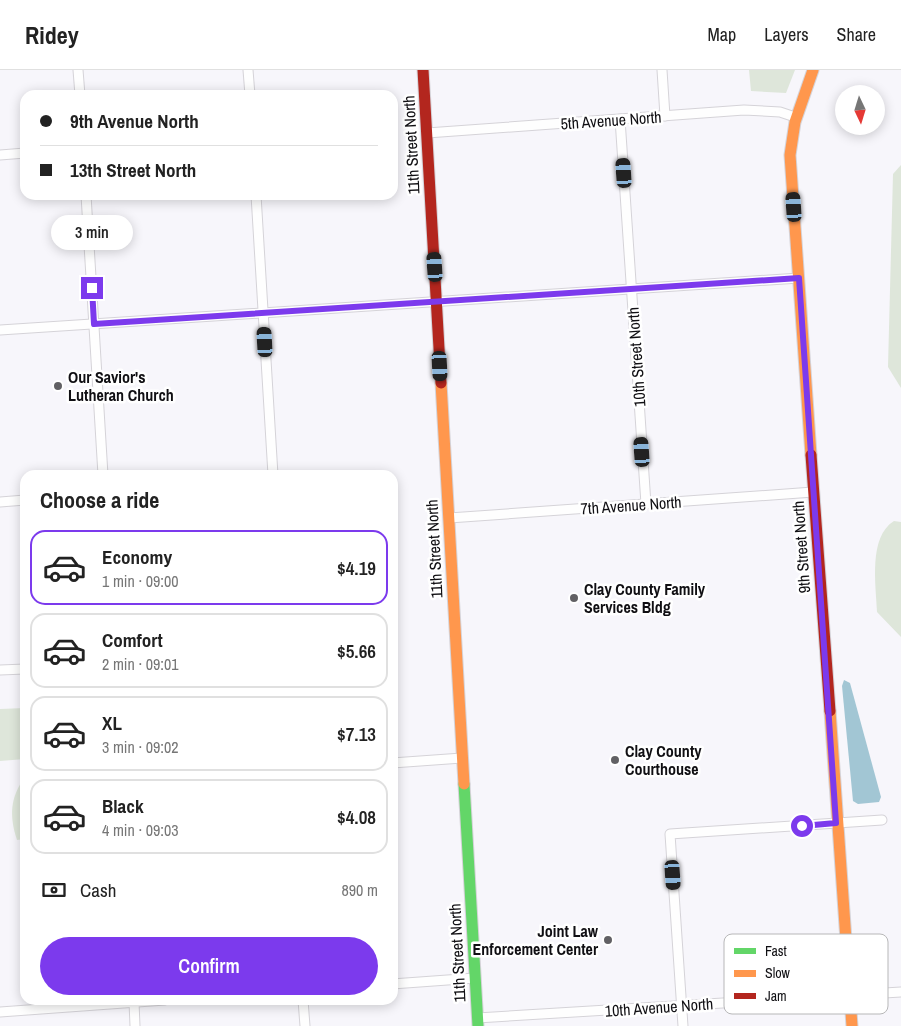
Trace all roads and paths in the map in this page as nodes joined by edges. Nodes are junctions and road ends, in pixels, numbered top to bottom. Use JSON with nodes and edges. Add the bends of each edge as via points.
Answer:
{"nodes":[{"id":1,"x":78,"y":70,"type":"edge"},
{"id":2,"x":248,"y":70,"type":"edge"},
{"id":3,"x":423,"y":70,"type":"edge"},
{"id":4,"x":662,"y":70,"type":"edge"},
{"id":5,"x":813,"y":70,"type":"edge"},
{"id":6,"x":80,"y":90,"type":"edge"},
{"id":7,"x":250,"y":90,"type":"edge"},
{"id":8,"x":665,"y":116,"type":"junction"},
{"id":9,"x":795,"y":117,"type":"junction"},
{"id":10,"x":620,"y":119,"type":"junction"},
{"id":11,"x":427,"y":133,"type":"junction"},
{"id":12,"x":20,"y":153,"type":"edge"},
{"id":13,"x":0,"y":155,"type":"edge"},
{"id":14,"x":86,"y":200,"type":"edge"},
{"id":15,"x":256,"y":200,"type":"edge"},
{"id":16,"x":799,"y":278,"type":"junction"},
{"id":17,"x":632,"y":289,"type":"junction"},
{"id":18,"x":437,"y":302,"type":"junction"},
{"id":19,"x":263,"y":313,"type":"junction"},
{"id":20,"x":94,"y":324,"type":"junction"},
{"id":21,"x":0,"y":330,"type":"edge"},
{"id":22,"x":103,"y":470,"type":"edge"},
{"id":23,"x":273,"y":470,"type":"edge"},
{"id":24,"x":814,"y":492,"type":"junction"},
{"id":25,"x":20,"y":500,"type":"edge"},
{"id":26,"x":0,"y":502,"type":"edge"},
{"id":27,"x":646,"y":504,"type":"junction"},
{"id":28,"x":449,"y":518,"type":"junction"},
{"id":29,"x":20,"y":669,"type":"edge"},
{"id":30,"x":0,"y":670,"type":"edge"},
{"id":31,"x":462,"y":758,"type":"junction"},
{"id":32,"x":398,"y":763,"type":"edge"},
{"id":33,"x":882,"y":820,"type":"dead end"},
{"id":34,"x":836,"y":823,"type":"junction"},
{"id":35,"x":845,"y":934,"type":"edge"},
{"id":36,"x":475,"y":978,"type":"junction"},
{"id":37,"x":398,"y":984,"type":"edge"},
{"id":38,"x":901,"y":992,"type":"edge"},
{"id":39,"x":888,"y":993,"type":"edge"},
{"id":40,"x":724,"y":1003,"type":"edge"},
{"id":41,"x":94,"y":1005,"type":"edge"},
{"id":42,"x":134,"y":1005,"type":"edge"},
{"id":43,"x":303,"y":1005,"type":"edge"},
{"id":44,"x":682,"y":1006,"type":"junction"},
{"id":45,"x":0,"y":1012,"type":"edge"},
{"id":46,"x":478,"y":1022,"type":"edge"},
{"id":47,"x":135,"y":1026,"type":"edge"},
{"id":48,"x":305,"y":1026,"type":"edge"},
{"id":49,"x":683,"y":1026,"type":"edge"}],
"edges":[{"from":1,"to":6,"type":"street"},
{"from":2,"to":7,"type":"street"},
{"from":3,"to":11,"type":"street","name":"11th Street North"},
{"from":4,"to":8,"type":"street"},
{"from":5,"to":9,"type":"street","name":"9th Street North"},
{"from":8,"to":9,"type":"street","name":"5th Avenue North","via":[[761,110]]},
{"from":8,"to":10,"type":"street","name":"5th Avenue North"},
{"from":9,"to":16,"type":"street","name":"9th Street North","via":[[790,155]]},
{"from":10,"to":11,"type":"street","name":"5th Avenue North"},
{"from":10,"to":17,"type":"street","name":"10th Street North"},
{"from":11,"to":18,"type":"street","name":"11th Street North"},
{"from":12,"to":13,"type":"street"},
{"from":14,"to":20,"type":"street"},
{"from":15,"to":19,"type":"street"},
{"from":16,"to":17,"type":"street"},
{"from":16,"to":24,"type":"street","name":"9th Street North"},
{"from":17,"to":18,"type":"street"},
{"from":17,"to":27,"type":"street","name":"10th Street North"},
{"from":18,"to":19,"type":"street"},
{"from":18,"to":28,"type":"street","name":"11th Street North"},
{"from":19,"to":20,"type":"street"},
{"from":19,"to":23,"type":"street"},
{"from":20,"to":21,"type":"street"},
{"from":20,"to":22,"type":"street"},
{"from":24,"to":27,"type":"street","name":"7th Avenue North"},
{"from":24,"to":34,"type":"street","name":"9th Street North"},
{"from":25,"to":26,"type":"street"},
{"from":27,"to":28,"type":"street","name":"7th Avenue North"},
{"from":28,"to":31,"type":"street","name":"11th Street North"},
{"from":29,"to":30,"type":"street"},
{"from":31,"to":32,"type":"street"},
{"from":31,"to":36,"type":"street","name":"11th Street North"},
{"from":33,"to":34,"type":"street"},
{"from":34,"to":35,"type":"street","name":"9th Street North"},
{"from":34,"to":44,"type":"street","via":[[670,834]]},
{"from":36,"to":37,"type":"street"},
{"from":36,"to":46,"type":"street","name":"11th Street North"},
{"from":38,"to":39,"type":"street","name":"10th Avenue North"},
{"from":40,"to":44,"type":"street","name":"10th Avenue North"},
{"from":41,"to":45,"type":"street"},
{"from":42,"to":47,"type":"street"},
{"from":43,"to":48,"type":"street"},
{"from":44,"to":46,"type":"street","name":"10th Avenue North"},
{"from":44,"to":49,"type":"street"}]}
